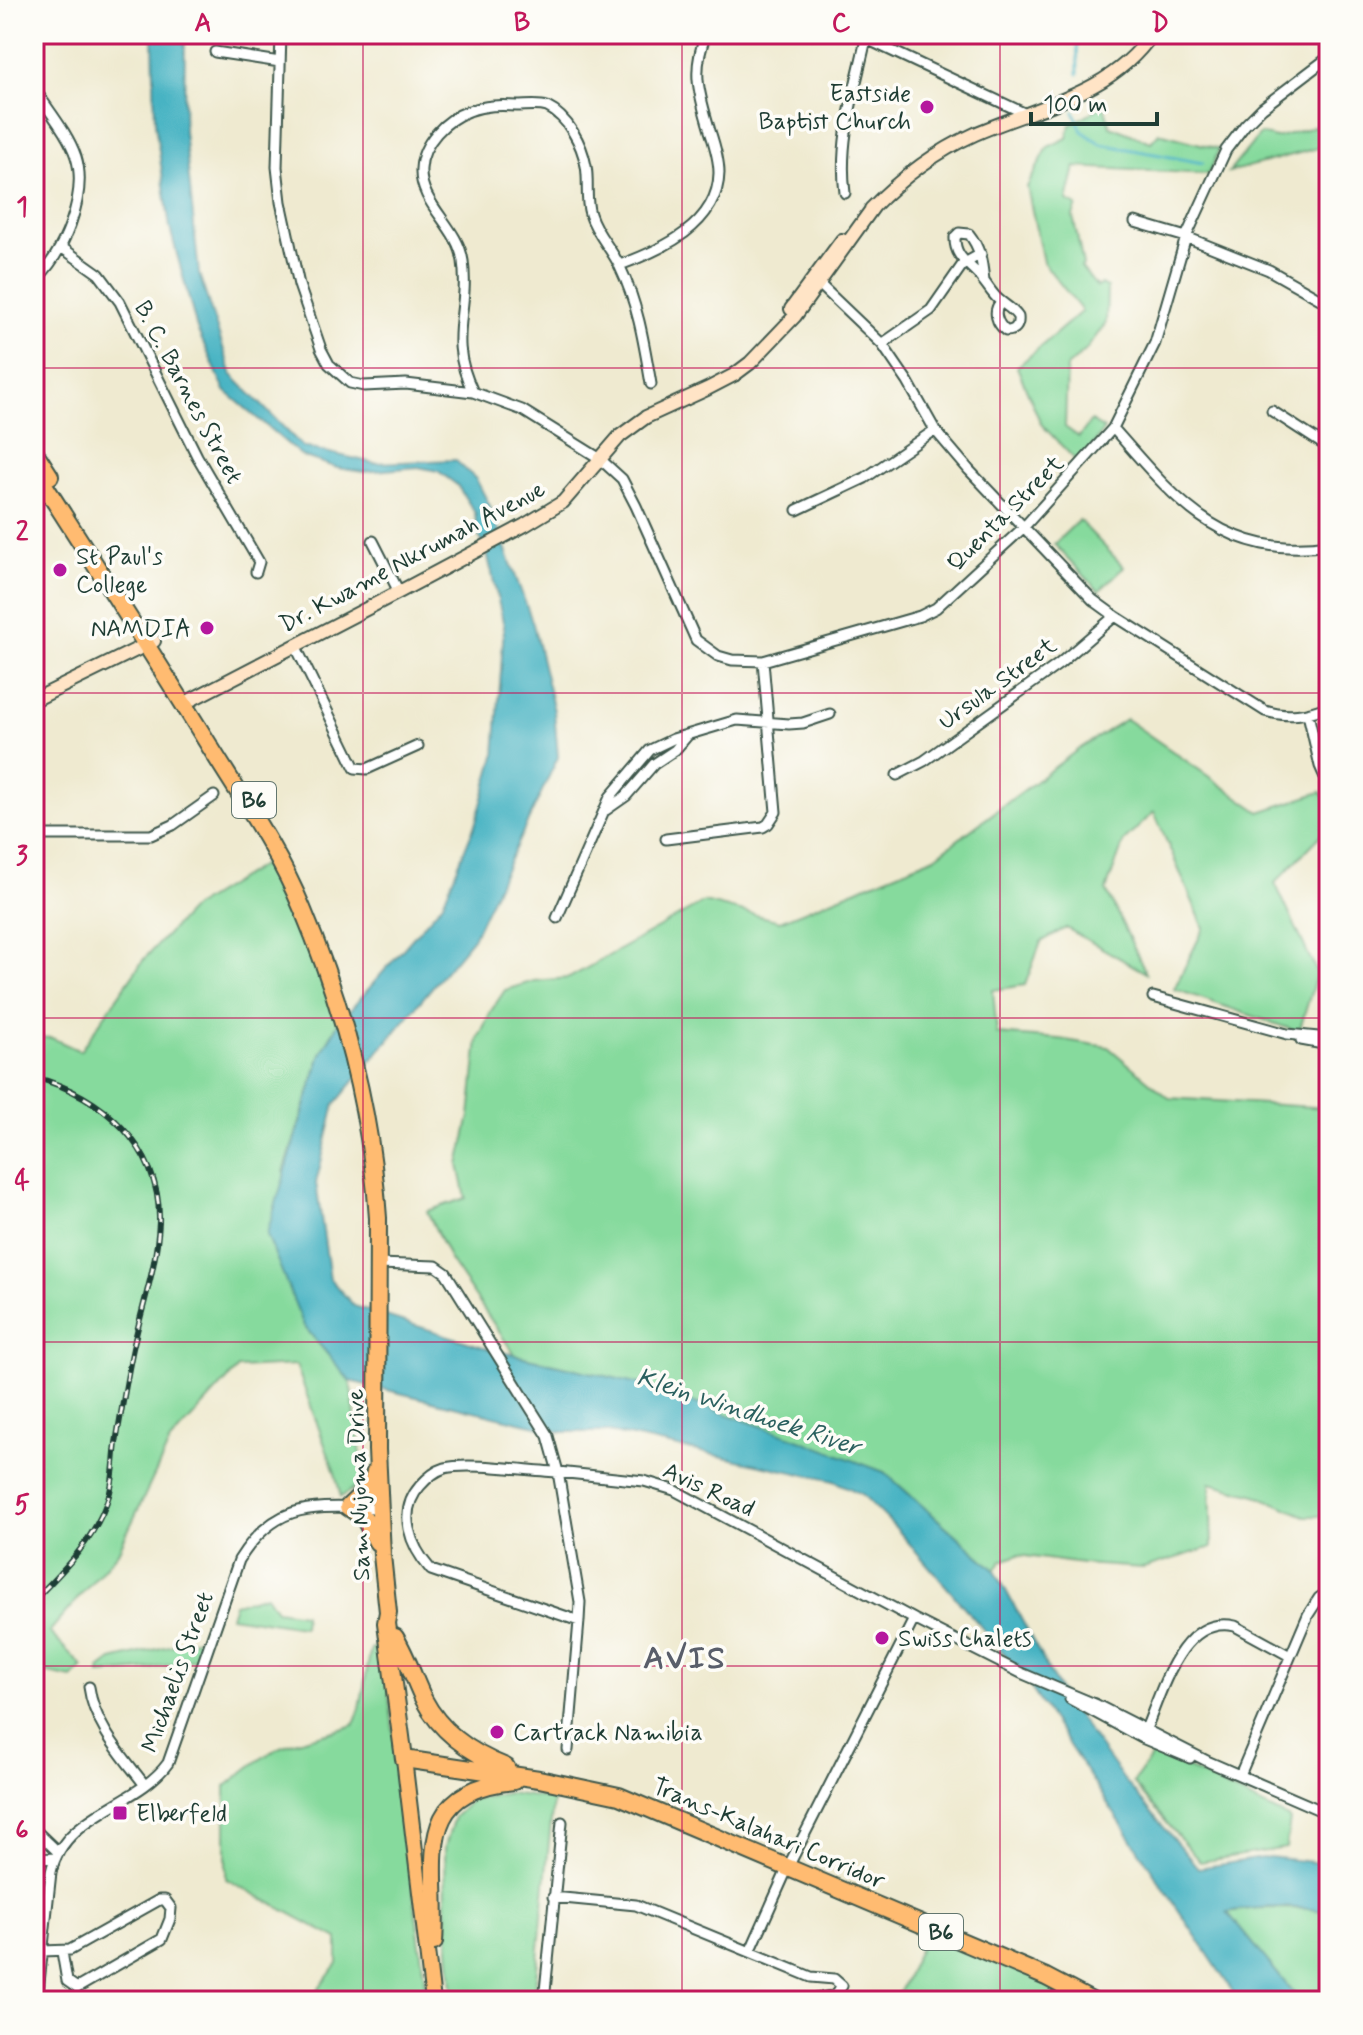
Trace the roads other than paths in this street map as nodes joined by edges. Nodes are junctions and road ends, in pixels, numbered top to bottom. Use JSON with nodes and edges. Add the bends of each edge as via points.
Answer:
{"nodes":[{"id":1,"x":281,"y":34,"type":"edge"},
{"id":2,"x":706,"y":34,"type":"edge"},
{"id":3,"x":856,"y":34,"type":"edge"},
{"id":4,"x":1152,"y":34,"type":"edge"},
{"id":5,"x":866,"y":39,"type":"junction"},
{"id":6,"x":215,"y":52,"type":"dead end"},
{"id":7,"x":1329,"y":57,"type":"edge"},
{"id":8,"x":280,"y":62,"type":"junction"},
{"id":9,"x":34,"y":88,"type":"edge"},
{"id":10,"x":1026,"y":114,"type":"junction"},
{"id":11,"x":845,"y":193,"type":"dead end"},
{"id":12,"x":1135,"y":222,"type":"dead end"},
{"id":13,"x":1186,"y":237,"type":"junction"},
{"id":14,"x":61,"y":247,"type":"junction"},
{"id":15,"x":981,"y":254,"type":"junction"},
{"id":16,"x":963,"y":264,"type":"junction"},
{"id":17,"x":620,"y":265,"type":"junction"},
{"id":18,"x":34,"y":281,"type":"edge"},
{"id":19,"x":816,"y":281,"type":"junction"},
{"id":20,"x":984,"y":281,"type":"junction"},
{"id":21,"x":1001,"y":302,"type":"dead end"},
{"id":22,"x":1328,"y":302,"type":"edge"},
{"id":23,"x":882,"y":344,"type":"junction"},
{"id":24,"x":651,"y":384,"type":"dead end"},
{"id":25,"x":473,"y":392,"type":"junction"},
{"id":26,"x":1272,"y":411,"type":"dead end"},
{"id":27,"x":1113,"y":428,"type":"junction"},
{"id":28,"x":935,"y":430,"type":"junction"},
{"id":29,"x":1329,"y":448,"type":"edge"},
{"id":30,"x":34,"y":451,"type":"edge"},
{"id":31,"x":599,"y":458,"type":"junction"},
{"id":32,"x":34,"y":469,"type":"edge"},
{"id":33,"x":797,"y":510,"type":"dead end"},
{"id":34,"x":1023,"y":528,"type":"junction"},
{"id":35,"x":373,"y":541,"type":"dead end"},
{"id":36,"x":1329,"y":545,"type":"edge"},
{"id":37,"x":256,"y":572,"type":"dead end"},
{"id":38,"x":399,"y":592,"type":"junction"},
{"id":39,"x":1115,"y":616,"type":"junction"},
{"id":40,"x":150,"y":642,"type":"junction"},
{"id":41,"x":295,"y":645,"type":"junction"},
{"id":42,"x":763,"y":661,"type":"junction"},
{"id":43,"x":34,"y":700,"type":"edge"},
{"id":44,"x":187,"y":702,"type":"junction"},
{"id":45,"x":1329,"y":706,"type":"edge"},
{"id":46,"x":830,"y":714,"type":"dead end"},
{"id":47,"x":1308,"y":714,"type":"junction"},
{"id":48,"x":768,"y":722,"type":"junction"},
{"id":49,"x":687,"y":736,"type":"junction"},
{"id":50,"x":418,"y":746,"type":"dead end"},
{"id":51,"x":897,"y":775,"type":"dead end"},
{"id":52,"x":622,"y":781,"type":"junction"},
{"id":53,"x":1329,"y":786,"type":"edge"},
{"id":54,"x":633,"y":790,"type":"junction"},
{"id":55,"x":214,"y":796,"type":"dead end"},
{"id":56,"x":606,"y":810,"type":"junction"},
{"id":57,"x":34,"y":835,"type":"edge"},
{"id":58,"x":666,"y":839,"type":"dead end"},
{"id":59,"x":557,"y":918,"type":"dead end"},
{"id":60,"x":1153,"y":997,"type":"dead end"},
{"id":61,"x":1287,"y":1034,"type":"junction"},
{"id":62,"x":1329,"y":1038,"type":"edge"},
{"id":63,"x":1329,"y":1045,"type":"edge"},
{"id":64,"x":378,"y":1264,"type":"junction"},
{"id":65,"x":377,"y":1450,"type":"junction"},
{"id":66,"x":558,"y":1472,"type":"junction"},
{"id":67,"x":348,"y":1507,"type":"junction"},
{"id":68,"x":379,"y":1508,"type":"junction"},
{"id":69,"x":382,"y":1555,"type":"junction"},
{"id":70,"x":1329,"y":1591,"type":"edge"},
{"id":71,"x":388,"y":1612,"type":"junction"},
{"id":72,"x":914,"y":1619,"type":"junction"},
{"id":73,"x":579,"y":1621,"type":"junction"},
{"id":74,"x":395,"y":1637,"type":"junction"},
{"id":75,"x":1290,"y":1656,"type":"junction"},
{"id":76,"x":89,"y":1687,"type":"dead end"},
{"id":77,"x":1144,"y":1734,"type":"junction"},
{"id":78,"x":568,"y":1750,"type":"dead end"},
{"id":79,"x":408,"y":1759,"type":"junction"},
{"id":80,"x":1240,"y":1775,"type":"junction"},
{"id":81,"x":539,"y":1779,"type":"junction"},
{"id":82,"x":144,"y":1784,"type":"junction"},
{"id":83,"x":1329,"y":1814,"type":"edge"},
{"id":84,"x":562,"y":1822,"type":"dead end"},
{"id":85,"x":34,"y":1829,"type":"edge"},
{"id":86,"x":56,"y":1854,"type":"junction"},
{"id":87,"x":34,"y":1859,"type":"edge"},
{"id":88,"x":788,"y":1867,"type":"junction"},
{"id":89,"x":553,"y":1897,"type":"junction"},
{"id":90,"x":434,"y":1942,"type":"junction"},
{"id":91,"x":42,"y":1951,"type":"junction"},
{"id":92,"x":62,"y":1952,"type":"junction"},
{"id":93,"x":750,"y":1952,"type":"junction"},
{"id":94,"x":811,"y":1977,"type":"junction"},
{"id":95,"x":37,"y":1997,"type":"edge"},
{"id":96,"x":433,"y":2001,"type":"edge"},
{"id":97,"x":440,"y":2001,"type":"edge"},
{"id":98,"x":544,"y":2001,"type":"edge"},
{"id":99,"x":805,"y":2001,"type":"edge"},
{"id":100,"x":1092,"y":2001,"type":"edge"}],
"edges":[{"from":1,"to":8,"type":"street","name":"Quenta Street"},
{"from":2,"to":17,"type":"street","via":[[696,74],[719,171],[714,198],[680,237]]},
{"from":3,"to":5,"type":"street"},
{"from":4,"to":10,"type":"street","name":"Dr. Kwame Nkrumah Avenue","via":[[1142,50],[1110,77],[1080,95]]},
{"from":5,"to":10,"type":"street"},
{"from":5,"to":11,"type":"street","via":[[845,132]]},
{"from":6,"to":8,"type":"street"},
{"from":7,"to":13,"type":"street","name":"Quenta Street","via":[[1245,125],[1226,150]]},
{"from":8,"to":25,"type":"street","name":"Quenta Street","via":[[281,202],[299,285],[329,364],[350,383],[364,386],[406,384]]},
{"from":9,"to":14,"type":"street","via":[[78,169],[76,205]]},
{"from":10,"to":19,"type":"street","name":"Dr. Kwame Nkrumah Avenue","via":[[974,135],[910,174],[844,238]]},
{"from":12,"to":13,"type":"street"},
{"from":13,"to":22,"type":"street","via":[[1269,270]]},
{"from":13,"to":27,"type":"street","name":"Quenta Street","via":[[1155,343]]},
{"from":14,"to":18,"type":"street"},
{"from":14,"to":37,"type":"street","name":"B. C. Barnes Street","via":[[99,274],[120,302],[197,456],[259,562]]},
{"from":15,"to":16,"type":"street"},
{"from":15,"to":16,"type":"street","via":[[969,234],[959,233],[955,245]]},
{"from":15,"to":20,"type":"street"},
{"from":16,"to":20,"type":"street"},
{"from":16,"to":23,"type":"street","via":[[931,310]]},
{"from":17,"to":24,"type":"street","via":[[642,328]]},
{"from":17,"to":25,"type":"street","via":[[590,215],[586,165],[564,119],[545,106],[503,105],[454,117],[425,151],[421,171],[422,184],[462,255],[458,343]]},
{"from":19,"to":23,"type":"street"},
{"from":19,"to":31,"type":"street","name":"Dr. Kwame Nkrumah Avenue","via":[[765,348],[734,375],[646,417]]},
{"from":20,"to":21,"type":"street"},
{"from":23,"to":28,"type":"street"},
{"from":25,"to":31,"type":"street","name":"Quenta Street","via":[[522,410]]},
{"from":26,"to":29,"type":"street"},
{"from":27,"to":34,"type":"street","name":"Quenta Street"},
{"from":27,"to":36,"type":"street","via":[[1170,493],[1217,527],[1273,546]]},
{"from":28,"to":33,"type":"street","via":[[865,478]]},
{"from":28,"to":34,"type":"street"},
{"from":30,"to":40,"type":"highway","name":"Sam Nujoma Drive","number":"B6"},
{"from":31,"to":38,"type":"street","name":"Dr. Kwame Nkrumah Avenue","via":[[563,502]]},
{"from":31,"to":42,"type":"street","name":"Quenta Street","via":[[622,479],[696,640],[718,656]]},
{"from":32,"to":40,"type":"highway","name":"Sam Nujoma Drive","number":"B6"},
{"from":34,"to":39,"type":"street"},
{"from":34,"to":42,"type":"street","name":"Quenta Street","via":[[936,608]]},
{"from":35,"to":38,"type":"street"},
{"from":38,"to":41,"type":"street","name":"Dr. Kwame Nkrumah Avenue"},
{"from":39,"to":47,"type":"street","via":[[1250,704],[1279,715]]},
{"from":39,"to":51,"type":"street","name":"Ursula Street","via":[[1059,664]]},
{"from":40,"to":43,"type":"street"},
{"from":40,"to":44,"type":"highway","name":"Sam Nujoma Drive","number":"B6"},
{"from":41,"to":44,"type":"street","name":"Dr. Kwame Nkrumah Avenue"},
{"from":41,"to":50,"type":"street","via":[[355,768],[367,769]]},
{"from":42,"to":48,"type":"street"},
{"from":44,"to":64,"type":"highway","name":"Sam Nujoma Drive","number":"B6","via":[[262,811],[312,910],[364,1104],[376,1176]]},
{"from":45,"to":47,"type":"street"},
{"from":46,"to":48,"type":"street","via":[[803,723]]},
{"from":47,"to":53,"type":"street"},
{"from":48,"to":49,"type":"street","via":[[737,720]]},
{"from":48,"to":58,"type":"street","via":[[776,812],[768,824]]},
{"from":49,"to":52,"type":"street","via":[[650,750]]},
{"from":49,"to":54,"type":"street"},
{"from":52,"to":54,"type":"street"},
{"from":52,"to":56,"type":"street"},
{"from":54,"to":56,"type":"street"},
{"from":55,"to":57,"type":"street","via":[[151,835]]},
{"from":56,"to":59,"type":"street"},
{"from":60,"to":61,"type":"street"},
{"from":61,"to":62,"type":"street"},
{"from":61,"to":63,"type":"street"},
{"from":64,"to":65,"type":"highway","name":"Sam Nujoma Drive","number":"B6"},
{"from":64,"to":66,"type":"street","via":[[436,1266],[446,1273],[548,1436]]},
{"from":65,"to":67,"type":"highway","via":[[371,1485]]},
{"from":65,"to":68,"type":"highway","name":"Sam Nujoma Drive","number":"B6"},
{"from":66,"to":72,"type":"street","name":"Avis Road","via":[[644,1481],[674,1490]]},
{"from":66,"to":73,"type":"street","via":[[577,1574]]},
{"from":66,"to":73,"type":"street","name":"Avis Road","via":[[446,1468],[418,1488],[407,1515],[410,1535],[431,1570]]},
{"from":67,"to":68,"type":"street","name":"Michaelis Street"},
{"from":67,"to":69,"type":"highway","via":[[368,1522]]},
{"from":67,"to":82,"type":"street","name":"Michaelis Street","via":[[320,1507],[279,1517],[247,1547],[172,1756]]},
{"from":68,"to":69,"type":"highway","name":"Sam Nujoma Drive","number":"B6"},
{"from":69,"to":71,"type":"highway","name":"Sam Nujoma Drive","number":"B6"},
{"from":70,"to":75,"type":"street","via":[[1312,1607]]},
{"from":71,"to":74,"type":"highway","number":"B6"},
{"from":71,"to":79,"type":"highway","name":"Sam Nujoma Drive","number":"B6"},
{"from":72,"to":77,"type":"street","name":"Avis Road"},
{"from":72,"to":88,"type":"street"},
{"from":73,"to":78,"type":"street"},
{"from":74,"to":79,"type":"highway","number":"B6"},
{"from":74,"to":81,"type":"highway","number":"B6","via":[[426,1703],[449,1733],[486,1759]]},
{"from":75,"to":77,"type":"street","via":[[1235,1626],[1207,1629],[1182,1648]]},
{"from":75,"to":80,"type":"street"},
{"from":76,"to":82,"type":"street","via":[[101,1724]]},
{"from":77,"to":80,"type":"street","name":"Avis Road"},
{"from":79,"to":81,"type":"highway","name":"Trans-Kalahari Corridor","number":"B6"},
{"from":79,"to":90,"type":"main road","name":"Sam Nujoma Drive"},
{"from":79,"to":96,"type":"main road","name":"Sam Nujoma Drive"},
{"from":80,"to":83,"type":"street","name":"Avis Road"},
{"from":81,"to":88,"type":"highway","name":"Trans-Kalahari Corridor","number":"B6","via":[[619,1796]]},
{"from":81,"to":90,"type":"highway","via":[[472,1788],[442,1817],[434,1845]]},
{"from":82,"to":86,"type":"street","name":"Michaelis Street","via":[[68,1837]]},
{"from":84,"to":89,"type":"street"},
{"from":85,"to":86,"type":"street"},
{"from":86,"to":87,"type":"street"},
{"from":86,"to":91,"type":"street"},
{"from":88,"to":93,"type":"street"},
{"from":88,"to":100,"type":"highway","name":"Trans-Kalahari Corridor","number":"B6"},
{"from":89,"to":93,"type":"street","via":[[636,1905]]},
{"from":89,"to":98,"type":"street"},
{"from":90,"to":97,"type":"main road","name":"Sam Nujoma Drive"},
{"from":91,"to":92,"type":"street"},
{"from":91,"to":95,"type":"street"},
{"from":92,"to":92,"type":"street","via":[[159,1900],[171,1908],[162,1939],[77,1988],[65,1977]]},
{"from":93,"to":94,"type":"street"},
{"from":94,"to":99,"type":"street","via":[[812,1990]]},
{"from":94,"to":99,"type":"street","via":[[834,1979],[842,1986],[835,1995]]}]}
